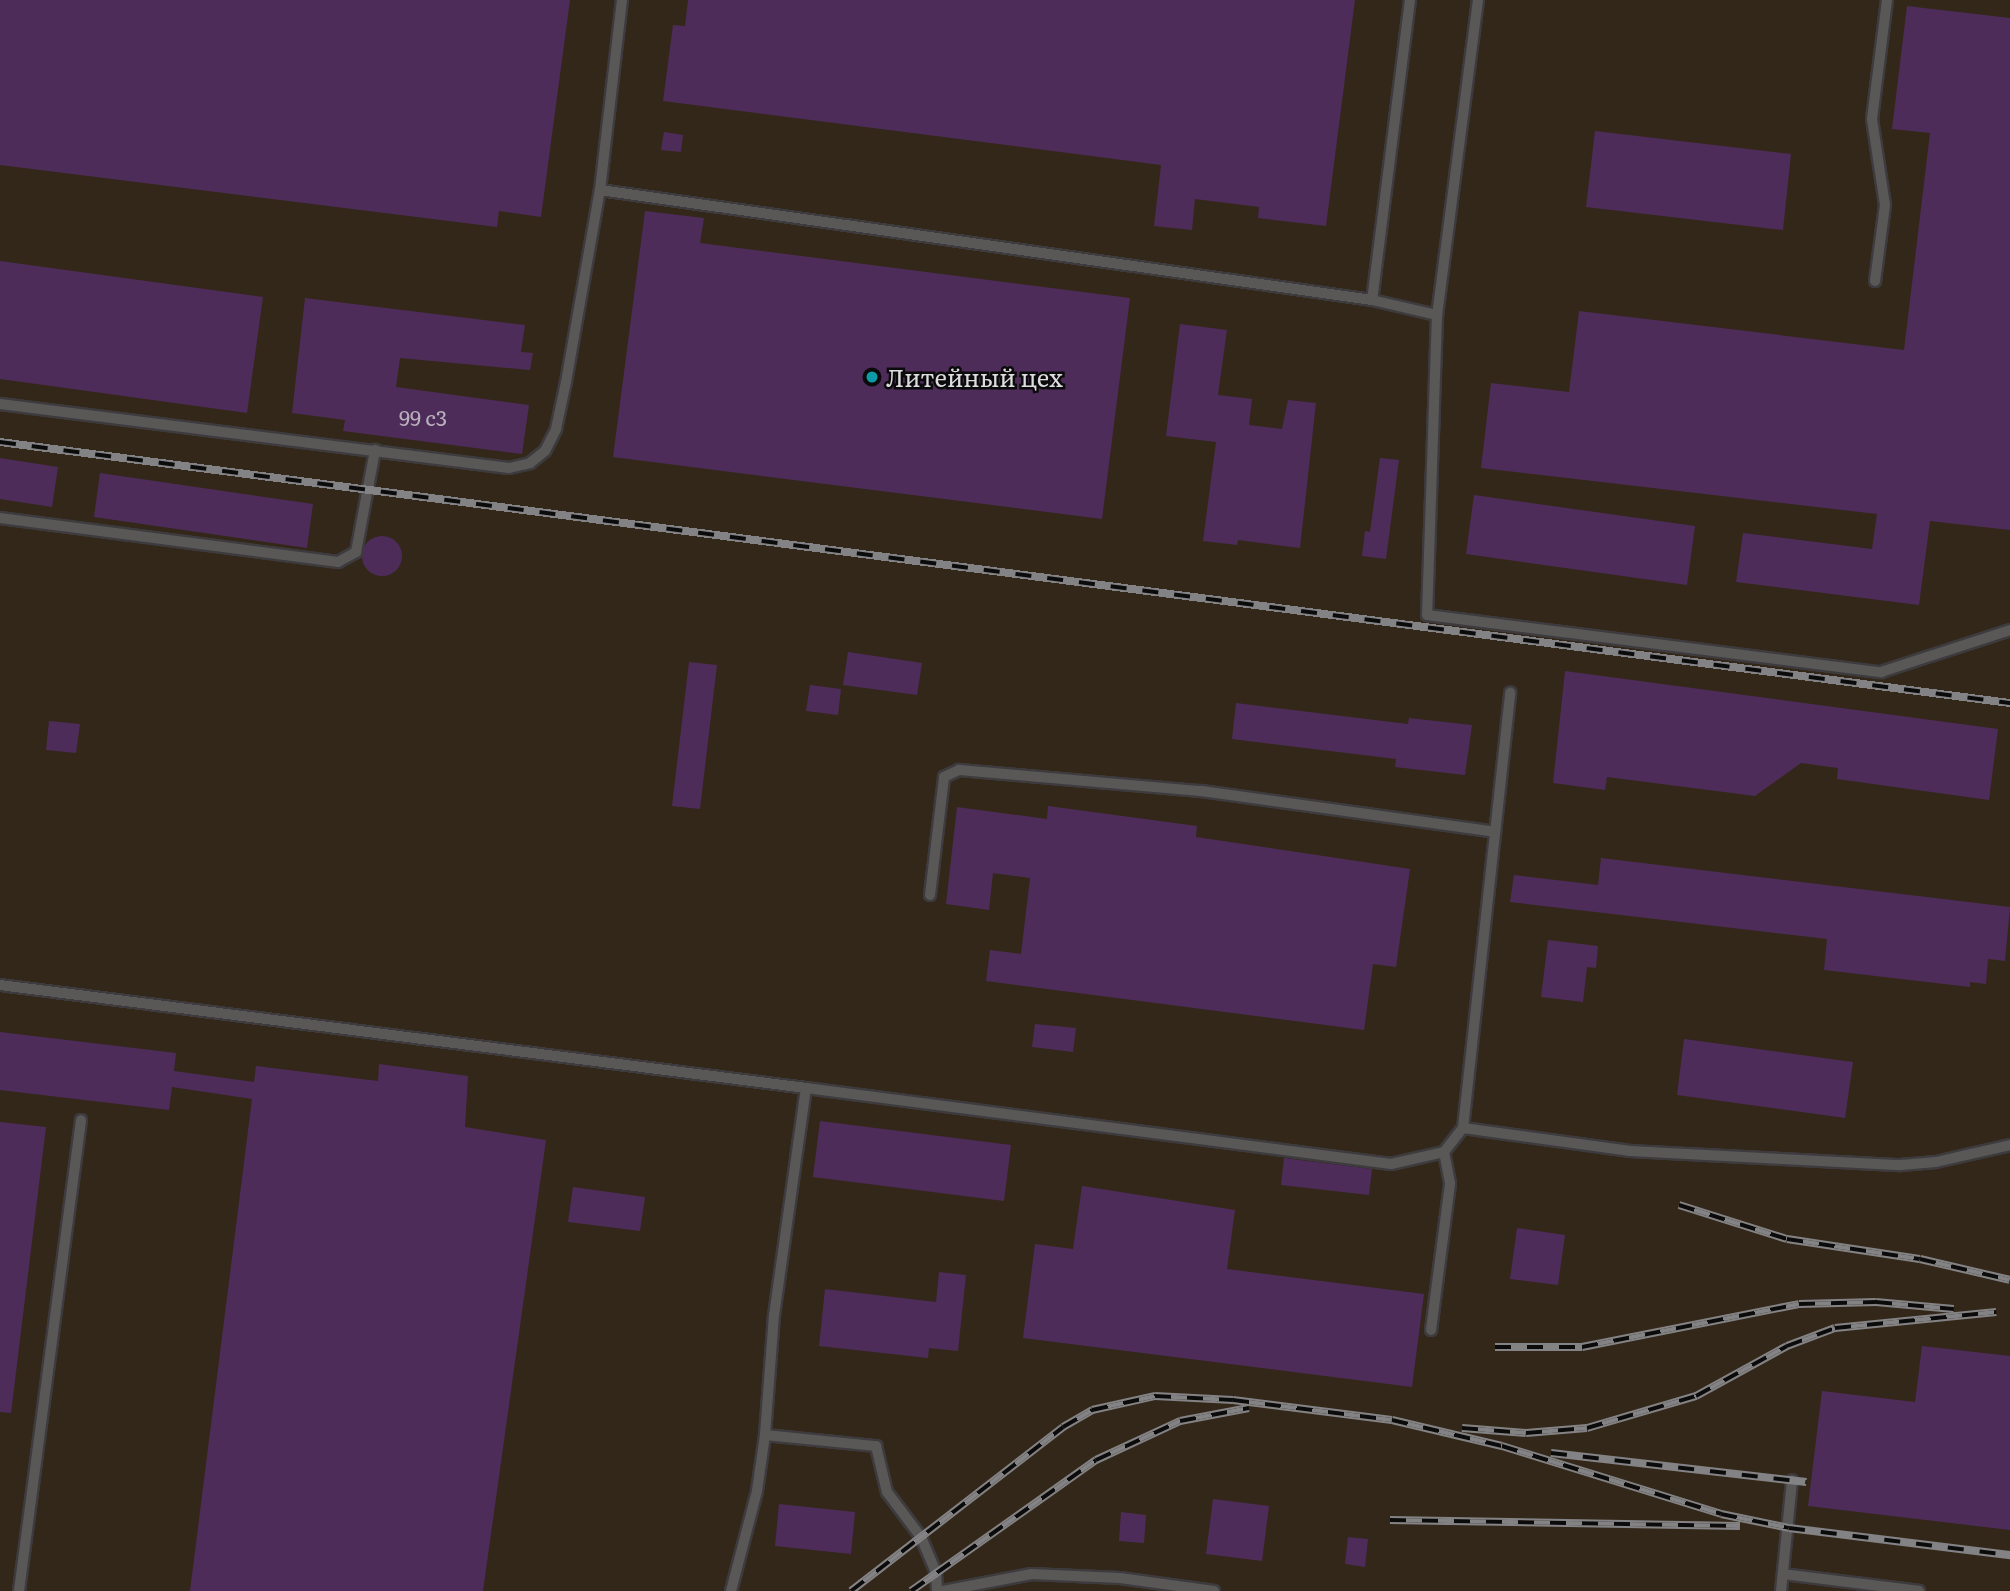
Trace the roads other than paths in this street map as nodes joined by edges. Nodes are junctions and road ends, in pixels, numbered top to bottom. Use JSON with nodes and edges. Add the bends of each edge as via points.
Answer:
{"nodes":[{"id":1,"x":622,"y":0,"type":"edge"},
{"id":2,"x":1410,"y":0,"type":"edge"},
{"id":3,"x":1478,"y":0,"type":"edge"},
{"id":4,"x":1888,"y":0,"type":"edge"},
{"id":5,"x":600,"y":190,"type":"junction"},
{"id":6,"x":1875,"y":281,"type":"dead end"},
{"id":7,"x":1372,"y":300,"type":"junction"},
{"id":8,"x":1437,"y":315,"type":"junction"},
{"id":9,"x":0,"y":404,"type":"edge"},
{"id":10,"x":375,"y":450,"type":"junction"},
{"id":11,"x":0,"y":517,"type":"edge"},
{"id":12,"x":2010,"y":630,"type":"edge"},
{"id":13,"x":1510,"y":693,"type":"dead end"},
{"id":14,"x":1495,"y":832,"type":"junction"},
{"id":15,"x":930,"y":895,"type":"dead end"},
{"id":16,"x":0,"y":985,"type":"edge"},
{"id":17,"x":806,"y":1088,"type":"junction"},
{"id":18,"x":81,"y":1120,"type":"dead end"},
{"id":19,"x":1463,"y":1128,"type":"junction"},
{"id":20,"x":2010,"y":1145,"type":"edge"},
{"id":21,"x":1444,"y":1152,"type":"junction"},
{"id":22,"x":1431,"y":1330,"type":"dead end"},
{"id":23,"x":765,"y":1435,"type":"junction"},
{"id":24,"x":1793,"y":1481,"type":"dead end"},
{"id":25,"x":1783,"y":1574,"type":"junction"},
{"id":26,"x":19,"y":1591,"type":"edge"},
{"id":27,"x":731,"y":1591,"type":"edge"},
{"id":28,"x":937,"y":1591,"type":"edge"},
{"id":29,"x":943,"y":1591,"type":"edge"},
{"id":30,"x":1214,"y":1591,"type":"edge"},
{"id":31,"x":1781,"y":1591,"type":"edge"},
{"id":32,"x":1919,"y":1591,"type":"edge"}],
"edges":[{"from":1,"to":5,"type":"lane"},
{"from":2,"to":7,"type":"lane"},
{"from":3,"to":8,"type":"lane"},
{"from":4,"to":6,"type":"lane","via":[[1872,119],[1885,205]]},
{"from":5,"to":7,"type":"lane"},
{"from":5,"to":10,"type":"lane","via":[[556,429],[545,451],[530,463],[509,468]]},
{"from":7,"to":8,"type":"lane"},
{"from":8,"to":12,"type":"lane","via":[[1427,615],[1881,672]]},
{"from":9,"to":10,"type":"lane"},
{"from":10,"to":11,"type":"lane","via":[[356,552],[338,562]]},
{"from":13,"to":14,"type":"lane"},
{"from":14,"to":15,"type":"lane","via":[[1201,791],[959,770],[944,777]]},
{"from":14,"to":19,"type":"lane"},
{"from":16,"to":17,"type":"lane"},
{"from":17,"to":21,"type":"lane","via":[[1391,1164]]},
{"from":17,"to":23,"type":"lane","via":[[774,1315]]},
{"from":18,"to":26,"type":"lane"},
{"from":19,"to":20,"type":"lane","via":[[1629,1151],[1901,1165]]},
{"from":19,"to":21,"type":"lane"},
{"from":21,"to":22,"type":"lane","via":[[1450,1183]]},
{"from":23,"to":27,"type":"lane","via":[[757,1492]]},
{"from":23,"to":28,"type":"lane","via":[[876,1446],[887,1492],[921,1536],[936,1572]]},
{"from":24,"to":25,"type":"lane"},
{"from":25,"to":31,"type":"lane"},
{"from":25,"to":32,"type":"lane"},
{"from":29,"to":30,"type":"lane","via":[[1031,1574],[1120,1578]]}]}
